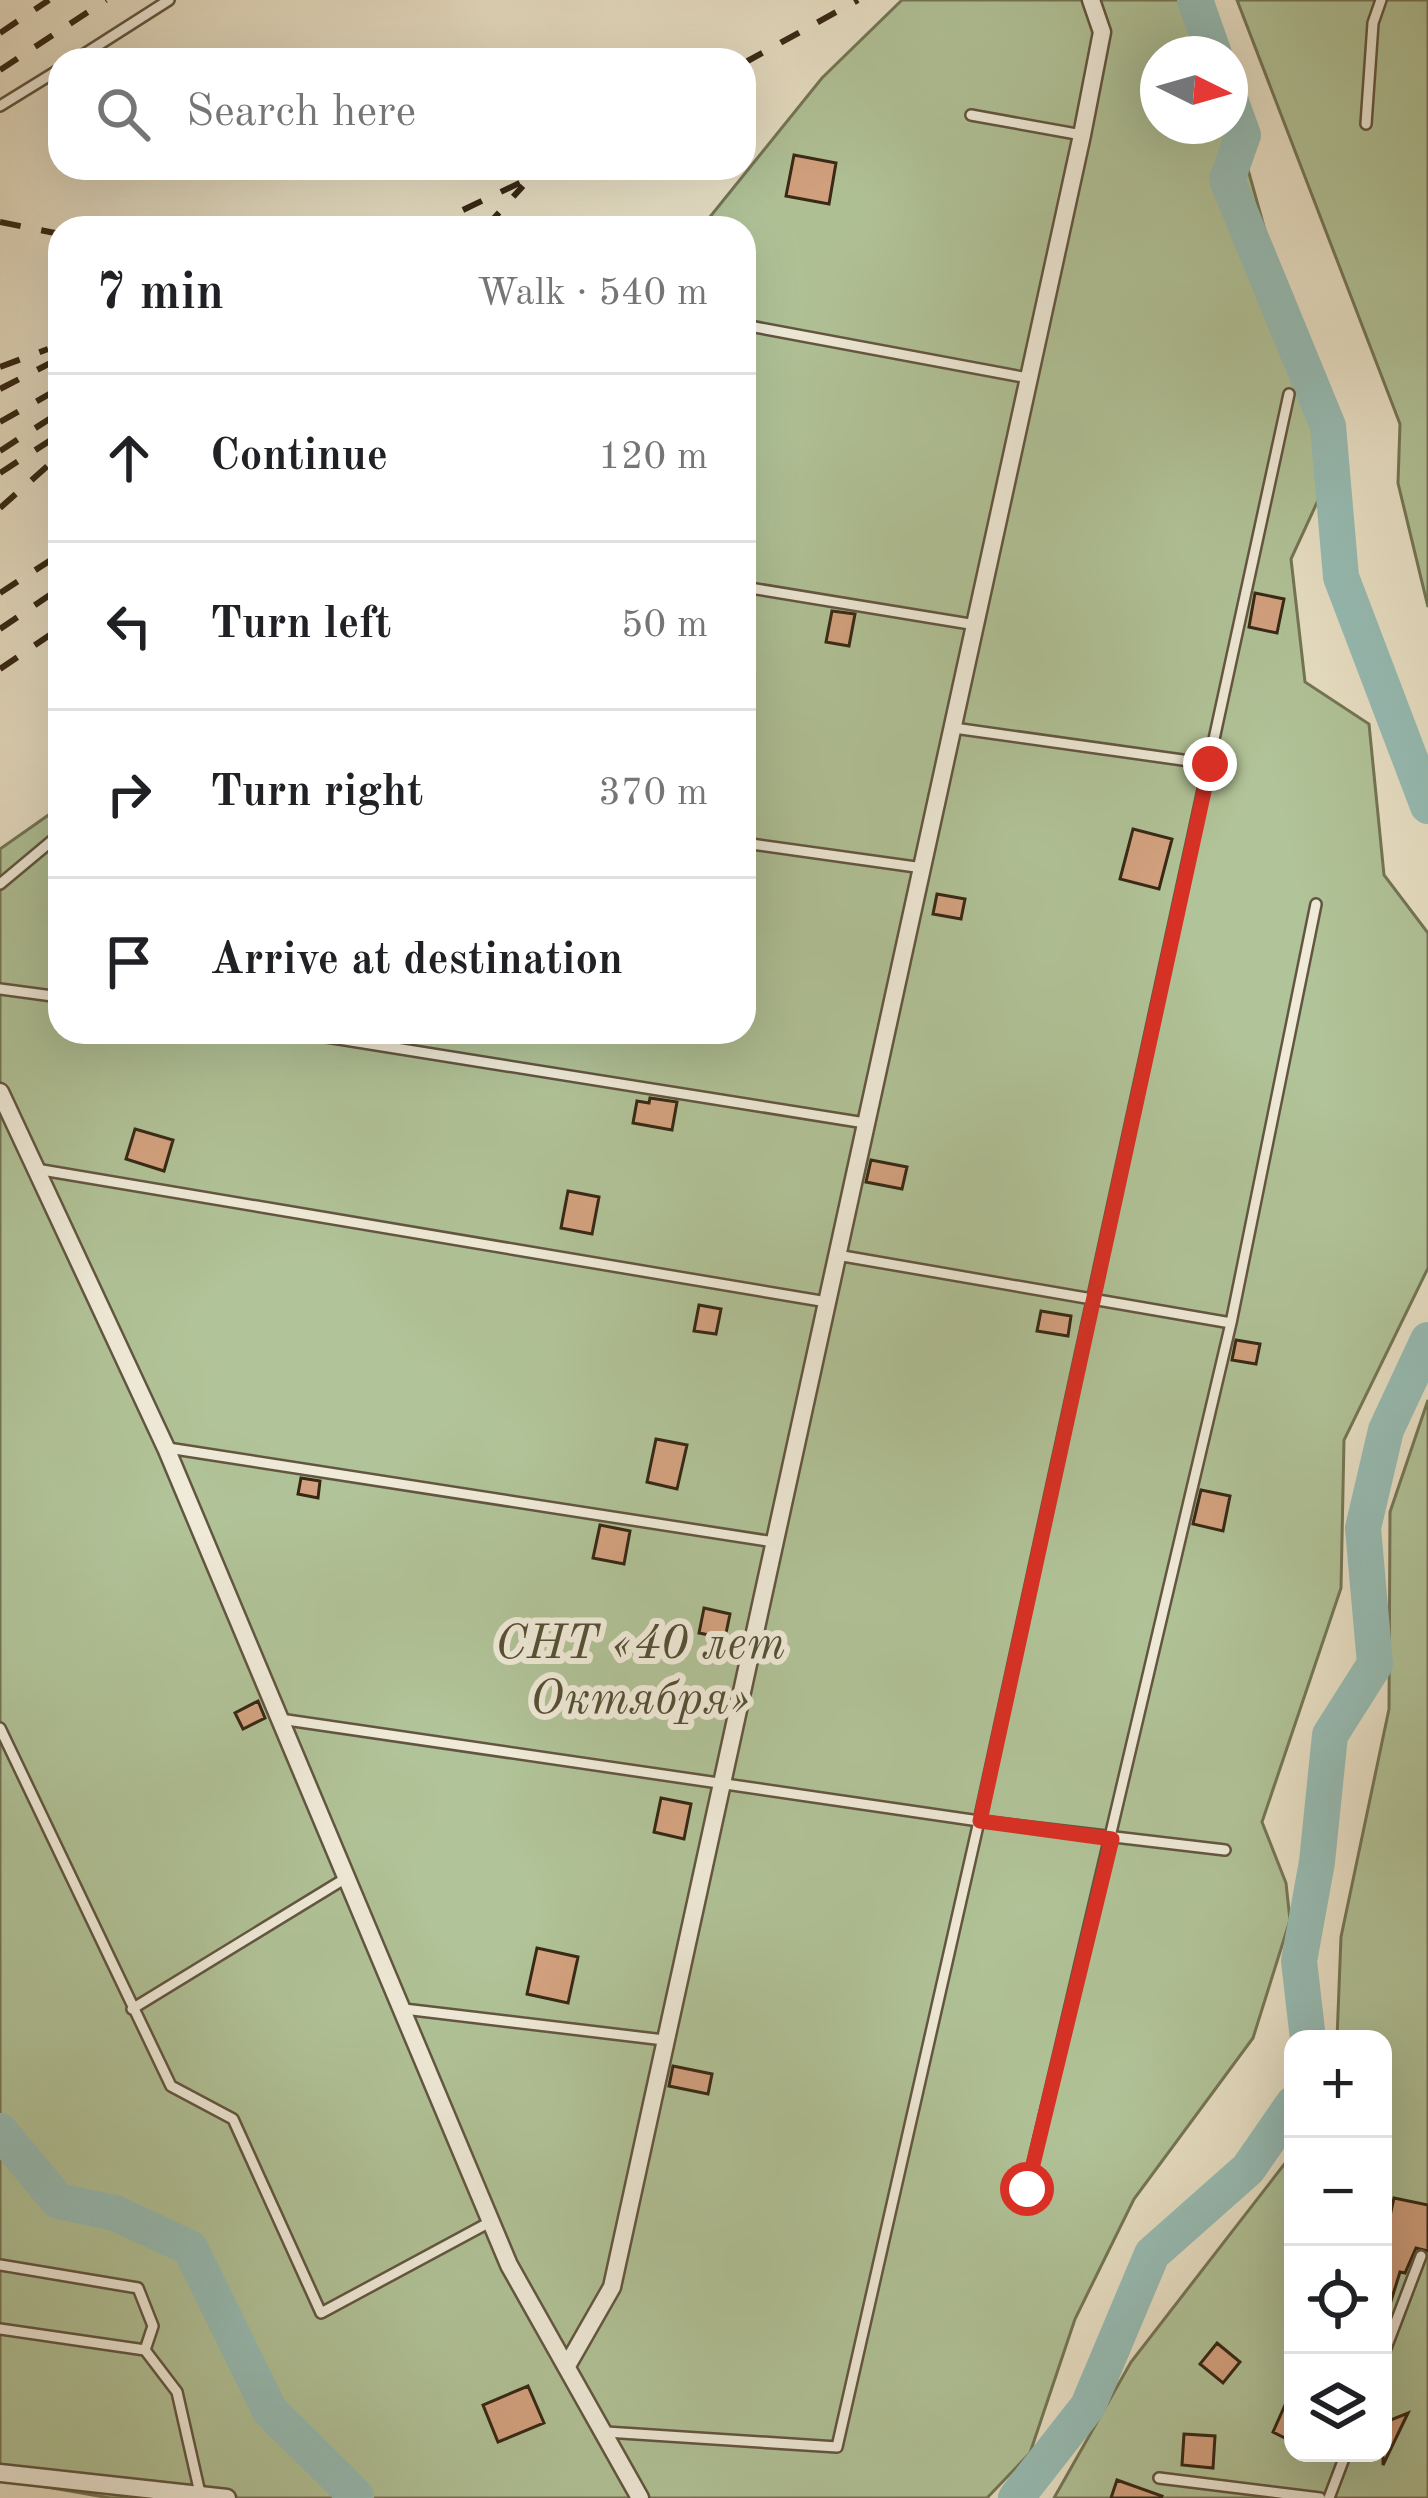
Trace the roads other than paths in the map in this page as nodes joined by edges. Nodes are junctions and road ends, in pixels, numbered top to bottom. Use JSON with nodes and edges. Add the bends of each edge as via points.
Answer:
{"nodes":[{"id":1,"x":169,"y":0,"type":"edge"},
{"id":2,"x":1091,"y":0,"type":"edge"},
{"id":3,"x":1381,"y":0,"type":"edge"},
{"id":4,"x":93,"y":48,"type":"edge"},
{"id":5,"x":48,"y":76,"type":"edge"},
{"id":6,"x":0,"y":106,"type":"edge"},
{"id":7,"x":971,"y":115,"type":"dead end"},
{"id":8,"x":1366,"y":124,"type":"dead end"},
{"id":9,"x":1082,"y":135,"type":"junction"},
{"id":10,"x":756,"y":327,"type":"edge"},
{"id":11,"x":1028,"y":378,"type":"junction"},
{"id":12,"x":1289,"y":394,"type":"dead end"},
{"id":13,"x":756,"y":589,"type":"edge"},
{"id":14,"x":976,"y":625,"type":"junction"},
{"id":15,"x":954,"y":728,"type":"junction"},
{"id":16,"x":1210,"y":764,"type":"junction"},
{"id":17,"x":48,"y":844,"type":"edge"},
{"id":18,"x":756,"y":844,"type":"edge"},
{"id":19,"x":923,"y":868,"type":"junction"},
{"id":20,"x":0,"y":884,"type":"edge"},
{"id":21,"x":1316,"y":904,"type":"dead end"},
{"id":22,"x":0,"y":989,"type":"edge"},
{"id":23,"x":48,"y":995,"type":"edge"},
{"id":24,"x":370,"y":1044,"type":"edge"},
{"id":25,"x":0,"y":1092,"type":"edge"},
{"id":26,"x":867,"y":1123,"type":"junction"},
{"id":27,"x":36,"y":1168,"type":"junction"},
{"id":28,"x":837,"y":1255,"type":"junction"},
{"id":29,"x":1091,"y":1302,"type":"junction"},
{"id":30,"x":827,"y":1303,"type":"junction"},
{"id":31,"x":1231,"y":1323,"type":"junction"},
{"id":32,"x":166,"y":1448,"type":"junction"},
{"id":33,"x":774,"y":1542,"type":"junction"},
{"id":34,"x":275,"y":1718,"type":"junction"},
{"id":35,"x":0,"y":1728,"type":"edge"},
{"id":36,"x":720,"y":1785,"type":"junction"},
{"id":37,"x":980,"y":1821,"type":"junction"},
{"id":38,"x":1112,"y":1839,"type":"junction"},
{"id":39,"x":1225,"y":1850,"type":"dead end"},
{"id":40,"x":346,"y":1878,"type":"junction"},
{"id":41,"x":132,"y":2009,"type":"junction"},
{"id":42,"x":404,"y":2009,"type":"junction"},
{"id":43,"x":664,"y":2040,"type":"junction"},
{"id":44,"x":1027,"y":2189,"type":"dead end"},
{"id":45,"x":490,"y":2222,"type":"junction"},
{"id":46,"x":1421,"y":2256,"type":"dead end"},
{"id":47,"x":0,"y":2265,"type":"edge"},
{"id":48,"x":0,"y":2330,"type":"edge"},
{"id":49,"x":145,"y":2350,"type":"junction"},
{"id":50,"x":1384,"y":2354,"type":"edge"},
{"id":51,"x":568,"y":2364,"type":"junction"},
{"id":52,"x":606,"y":2432,"type":"junction"},
{"id":53,"x":1342,"y":2462,"type":"edge"},
{"id":54,"x":0,"y":2473,"type":"edge"},
{"id":55,"x":1160,"y":2478,"type":"dead end"},
{"id":56,"x":200,"y":2493,"type":"junction"},
{"id":57,"x":227,"y":2498,"type":"edge"},
{"id":58,"x":640,"y":2498,"type":"edge"},
{"id":59,"x":1324,"y":2498,"type":"edge"}],
"edges":[{"from":1,"to":4,"type":"lane"},
{"from":2,"to":9,"type":"street","via":[[1102,32]]},
{"from":3,"to":8,"type":"lane"},
{"from":5,"to":6,"type":"lane"},
{"from":7,"to":9,"type":"lane"},
{"from":9,"to":11,"type":"street"},
{"from":10,"to":11,"type":"lane"},
{"from":11,"to":14,"type":"street"},
{"from":12,"to":16,"type":"lane"},
{"from":13,"to":14,"type":"lane"},
{"from":14,"to":15,"type":"street"},
{"from":15,"to":16,"type":"lane"},
{"from":15,"to":19,"type":"street"},
{"from":16,"to":29,"type":"lane"},
{"from":17,"to":20,"type":"lane"},
{"from":18,"to":19,"type":"lane"},
{"from":19,"to":26,"type":"street"},
{"from":21,"to":31,"type":"lane"},
{"from":22,"to":23,"type":"lane"},
{"from":24,"to":26,"type":"lane"},
{"from":25,"to":27,"type":"street"},
{"from":26,"to":28,"type":"street"},
{"from":27,"to":30,"type":"lane"},
{"from":27,"to":32,"type":"street"},
{"from":28,"to":29,"type":"lane"},
{"from":28,"to":30,"type":"street"},
{"from":29,"to":31,"type":"lane"},
{"from":29,"to":37,"type":"lane"},
{"from":30,"to":33,"type":"street"},
{"from":31,"to":38,"type":"lane"},
{"from":32,"to":33,"type":"lane"},
{"from":32,"to":34,"type":"street"},
{"from":33,"to":36,"type":"street"},
{"from":34,"to":36,"type":"lane"},
{"from":34,"to":40,"type":"street"},
{"from":35,"to":41,"type":"lane"},
{"from":36,"to":37,"type":"lane"},
{"from":36,"to":43,"type":"street"},
{"from":37,"to":38,"type":"lane"},
{"from":37,"to":52,"type":"lane","via":[[837,2447]]},
{"from":38,"to":39,"type":"lane"},
{"from":38,"to":44,"type":"lane"},
{"from":40,"to":41,"type":"lane"},
{"from":40,"to":42,"type":"street"},
{"from":41,"to":45,"type":"lane","via":[[171,2086],[233,2120],[321,2314]]},
{"from":42,"to":43,"type":"lane"},
{"from":42,"to":45,"type":"street"},
{"from":43,"to":51,"type":"street","via":[[612,2287]]},
{"from":45,"to":51,"type":"street"},
{"from":46,"to":50,"type":"lane"},
{"from":47,"to":49,"type":"lane","via":[[138,2288],[153,2326]]},
{"from":48,"to":49,"type":"lane"},
{"from":49,"to":56,"type":"lane","via":[[177,2392]]},
{"from":51,"to":52,"type":"street"},
{"from":52,"to":58,"type":"street"},
{"from":53,"to":59,"type":"lane"},
{"from":54,"to":56,"type":"street"},
{"from":55,"to":59,"type":"lane"},
{"from":56,"to":57,"type":"street"}]}
